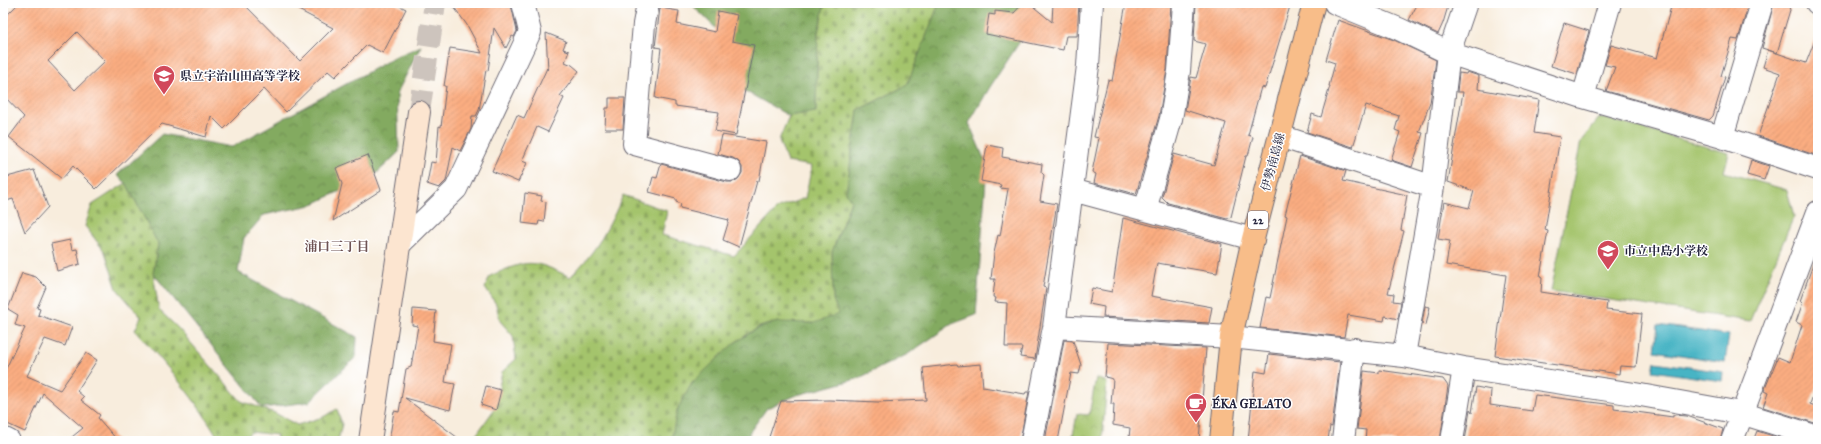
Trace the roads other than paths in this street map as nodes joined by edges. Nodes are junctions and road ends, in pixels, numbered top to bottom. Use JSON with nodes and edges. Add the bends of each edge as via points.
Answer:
{"nodes":[{"id":1,"x":523,"y":3,"type":"edge"},
{"id":2,"x":648,"y":3,"type":"edge"},
{"id":3,"x":1092,"y":3,"type":"edge"},
{"id":4,"x":1184,"y":3,"type":"edge"},
{"id":5,"x":1314,"y":3,"type":"edge"},
{"id":6,"x":1335,"y":3,"type":"edge"},
{"id":7,"x":1466,"y":3,"type":"edge"},
{"id":8,"x":1610,"y":3,"type":"edge"},
{"id":9,"x":1762,"y":3,"type":"edge"},
{"id":10,"x":1449,"y":53,"type":"junction"},
{"id":11,"x":1583,"y":97,"type":"junction"},
{"id":12,"x":419,"y":112,"type":"tunnel mouth"},
{"id":13,"x":1280,"y":136,"type":"junction"},
{"id":14,"x":1722,"y":137,"type":"junction"},
{"id":15,"x":1818,"y":169,"type":"edge"},
{"id":16,"x":730,"y":170,"type":"dead end"},
{"id":17,"x":1433,"y":187,"type":"junction"},
{"id":18,"x":1072,"y":190,"type":"junction"},
{"id":19,"x":1145,"y":210,"type":"junction"},
{"id":20,"x":1818,"y":212,"type":"edge"},
{"id":21,"x":1253,"y":239,"type":"junction"},
{"id":22,"x":400,"y":244,"type":"junction"},
{"id":23,"x":1054,"y":327,"type":"junction"},
{"id":24,"x":1231,"y":337,"type":"junction"},
{"id":25,"x":1354,"y":350,"type":"junction"},
{"id":26,"x":1404,"y":356,"type":"junction"},
{"id":27,"x":1464,"y":368,"type":"junction"},
{"id":28,"x":1742,"y":413,"type":"junction"},
{"id":29,"x":1818,"y":437,"type":"edge"},
{"id":30,"x":3,"y":438,"type":"edge"},
{"id":31,"x":9,"y":441,"type":"edge"},
{"id":32,"x":370,"y":441,"type":"edge"},
{"id":33,"x":1032,"y":441,"type":"edge"},
{"id":34,"x":1221,"y":441,"type":"edge"},
{"id":35,"x":1343,"y":441,"type":"edge"},
{"id":36,"x":1452,"y":441,"type":"edge"},
{"id":37,"x":1732,"y":441,"type":"edge"}],
"edges":[{"from":1,"to":22,"type":"street","via":[[530,32],[456,189]]},
{"from":2,"to":16,"type":"street","via":[[634,144]]},
{"from":3,"to":18,"type":"street","via":[[1088,66]]},
{"from":4,"to":19,"type":"street","via":[[1180,71],[1172,112]]},
{"from":5,"to":13,"type":"main road","name":"伊勢南島線","number":"22"},
{"from":6,"to":10,"type":"street"},
{"from":7,"to":10,"type":"street"},
{"from":8,"to":11,"type":"street"},
{"from":9,"to":14,"type":"street"},
{"from":10,"to":11,"type":"street"},
{"from":10,"to":17,"type":"street"},
{"from":11,"to":14,"type":"street"},
{"from":12,"to":22,"type":"street"},
{"from":13,"to":17,"type":"street"},
{"from":13,"to":21,"type":"main road","name":"伊勢南島線","number":"22"},
{"from":14,"to":15,"type":"street"},
{"from":17,"to":26,"type":"street"},
{"from":18,"to":19,"type":"street"},
{"from":18,"to":23,"type":"street"},
{"from":19,"to":21,"type":"street"},
{"from":20,"to":28,"type":"street"},
{"from":21,"to":24,"type":"main road","name":"伊勢南島線","number":"22"},
{"from":22,"to":32,"type":"street"},
{"from":23,"to":24,"type":"street"},
{"from":23,"to":33,"type":"street"},
{"from":24,"to":25,"type":"street"},
{"from":24,"to":34,"type":"main road","name":"伊勢南島線","number":"22"},
{"from":25,"to":26,"type":"street"},
{"from":25,"to":35,"type":"street"},
{"from":26,"to":27,"type":"street"},
{"from":27,"to":28,"type":"street"},
{"from":27,"to":36,"type":"street"},
{"from":28,"to":29,"type":"street"},
{"from":28,"to":37,"type":"street"},
{"from":30,"to":31,"type":"street"}]}
